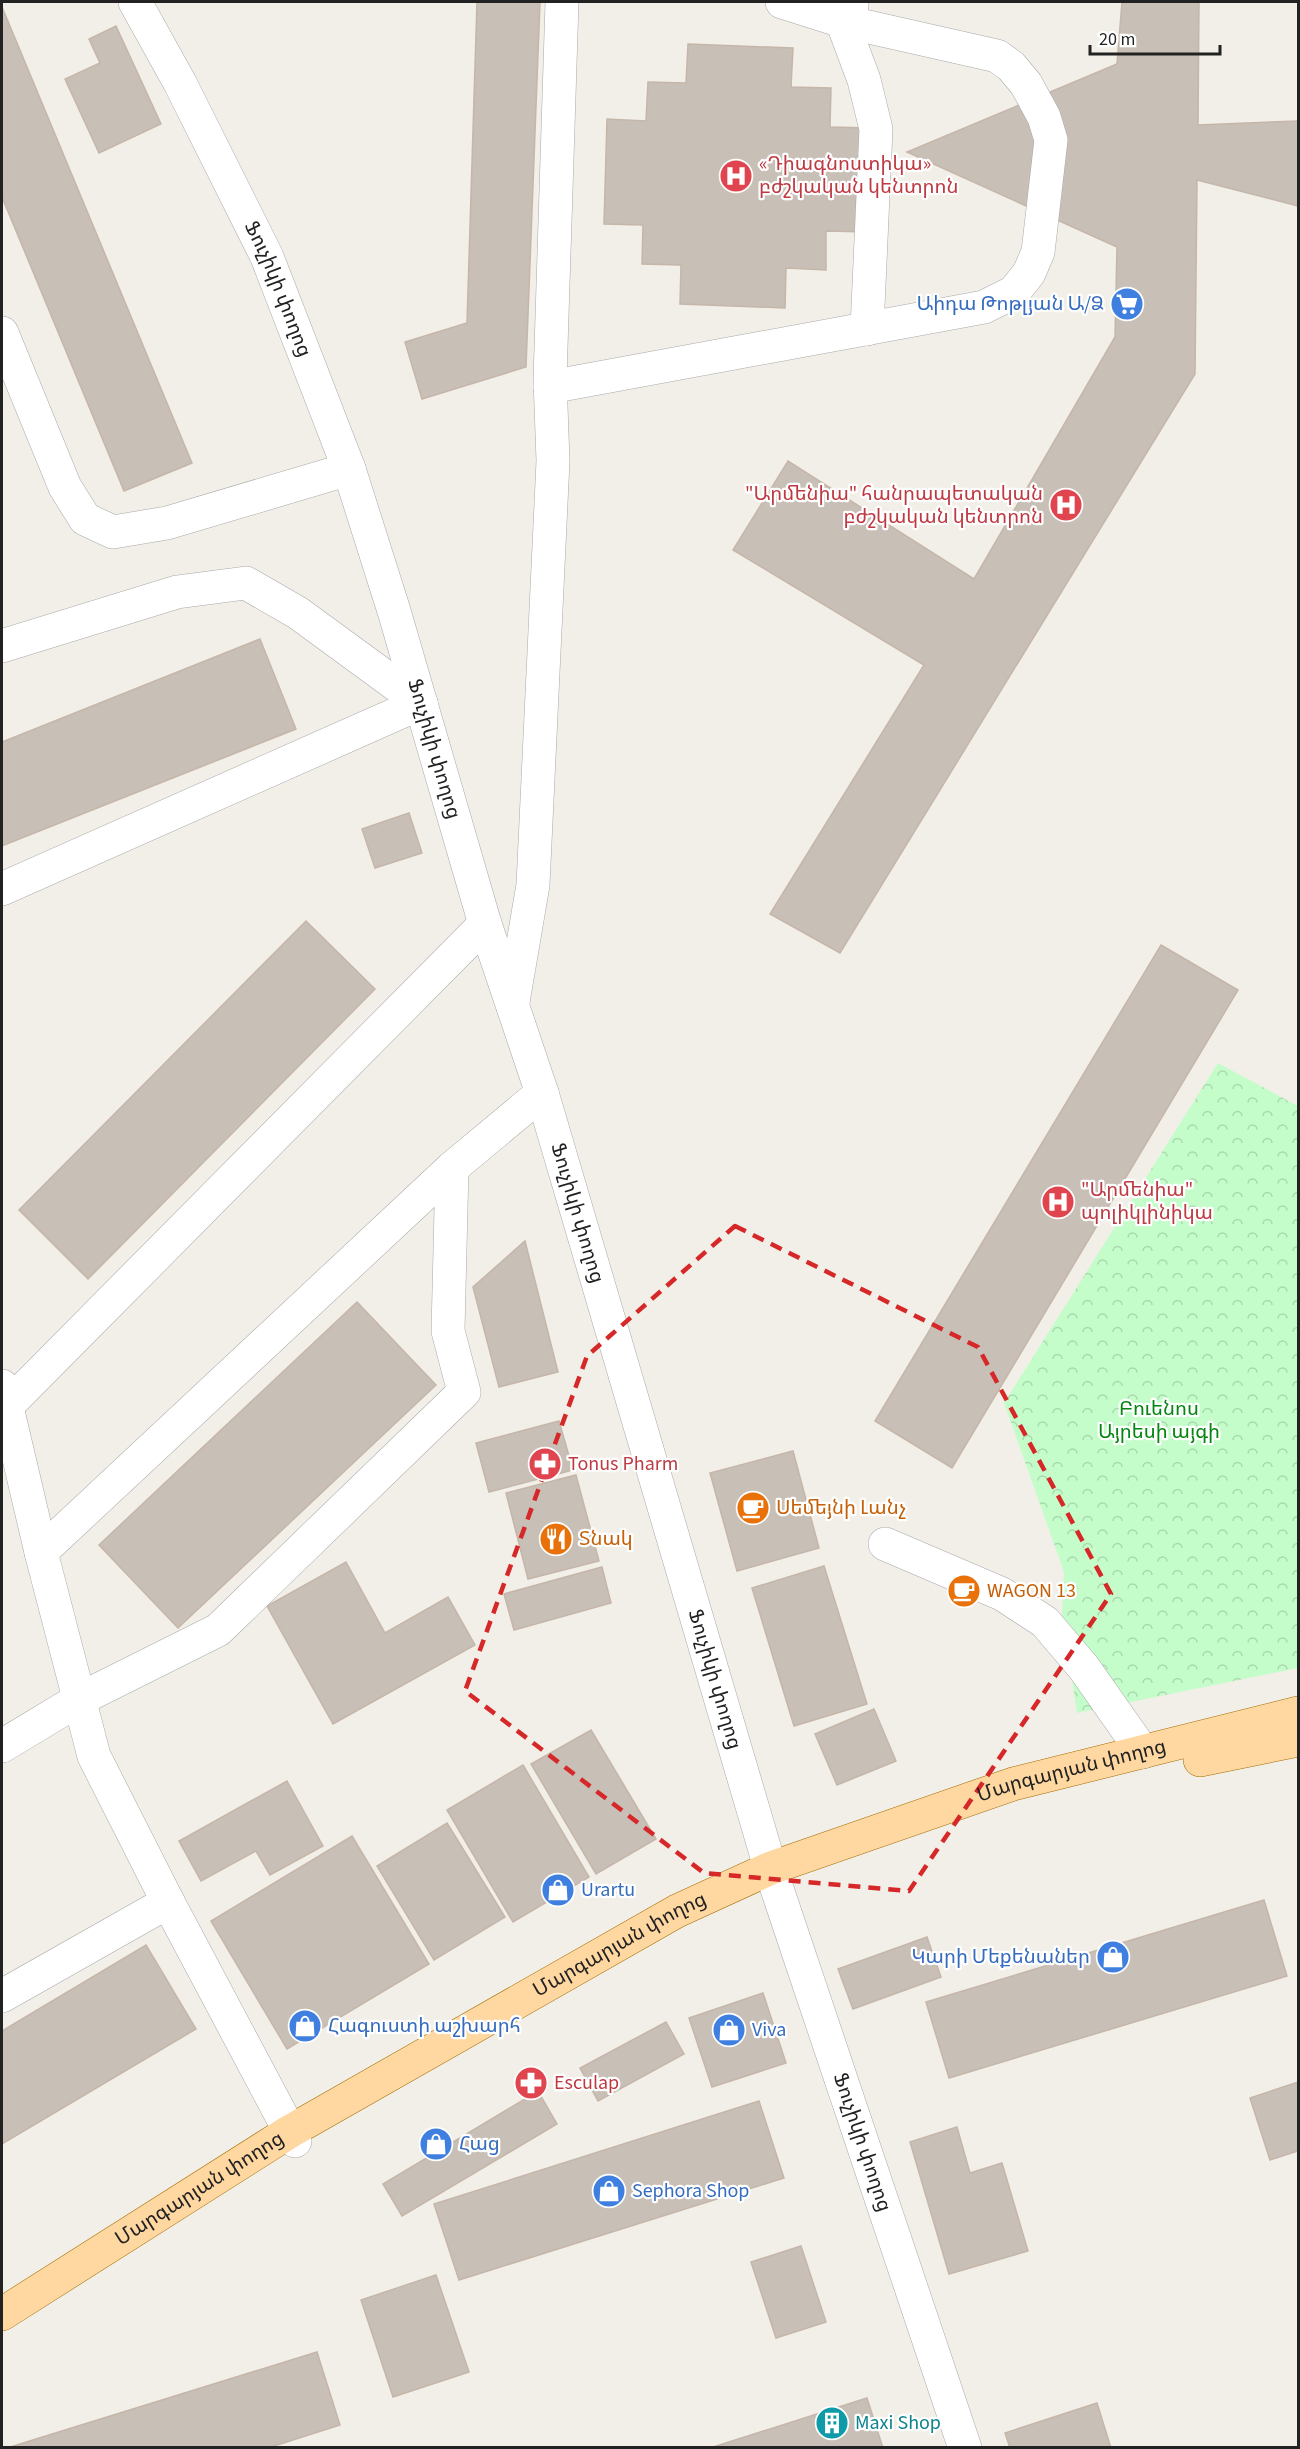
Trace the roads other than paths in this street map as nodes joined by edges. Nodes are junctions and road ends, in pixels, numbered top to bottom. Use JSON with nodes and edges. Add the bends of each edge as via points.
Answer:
{"nodes":[{"id":1,"x":135,"y":2,"type":"edge"},
{"id":2,"x":562,"y":2,"type":"edge"},
{"id":3,"x":782,"y":2,"type":"edge"},
{"id":4,"x":848,"y":11,"type":"edge"},
{"id":5,"x":867,"y":329,"type":"junction"},
{"id":6,"x":5,"y":353,"type":"edge"},
{"id":7,"x":550,"y":387,"type":"junction"},
{"id":8,"x":349,"y":469,"type":"junction"},
{"id":9,"x":2,"y":646,"type":"edge"},
{"id":10,"x":421,"y":703,"type":"junction"},
{"id":11,"x":2,"y":889,"type":"edge"},
{"id":12,"x":485,"y":924,"type":"junction"},
{"id":13,"x":513,"y":1005,"type":"junction"},
{"id":14,"x":542,"y":1093,"type":"junction"},
{"id":15,"x":452,"y":1168,"type":"junction"},
{"id":16,"x":3,"y":1400,"type":"edge"},
{"id":17,"x":885,"y":1544,"type":"dead end"},
{"id":18,"x":41,"y":1552,"type":"junction"},
{"id":19,"x":80,"y":1699,"type":"junction"},
{"id":20,"x":1299,"y":1713,"type":"edge"},
{"id":21,"x":1299,"y":1740,"type":"edge"},
{"id":22,"x":2,"y":1746,"type":"edge"},
{"id":23,"x":1143,"y":1752,"type":"junction"},
{"id":24,"x":772,"y":1873,"type":"junction"},
{"id":25,"x":168,"y":1902,"type":"junction"},
{"id":26,"x":2,"y":1996,"type":"edge"},
{"id":27,"x":292,"y":2136,"type":"junction"},
{"id":28,"x":2,"y":2314,"type":"edge"},
{"id":29,"x":2,"y":2327,"type":"edge"},
{"id":30,"x":965,"y":2448,"type":"edge"}],
"edges":[{"from":1,"to":8,"type":"street","name":"Ֆուչիկի փողոց","via":[[267,257]]},
{"from":2,"to":7,"type":"street"},
{"from":3,"to":4,"type":"street"},
{"from":4,"to":5,"type":"street","via":[[876,129]]},
{"from":4,"to":5,"type":"street","via":[[997,56],[1026,84],[1051,140],[1038,252],[1029,273],[1014,292],[984,308]]},
{"from":5,"to":7,"type":"street"},
{"from":6,"to":8,"type":"street","via":[[65,487],[86,519],[113,532],[167,523]]},
{"from":7,"to":13,"type":"street","via":[[553,461],[532,885]]},
{"from":8,"to":10,"type":"street","name":"Ֆուչիկի փողոց"},
{"from":9,"to":10,"type":"street","via":[[177,592],[246,583],[298,613]]},
{"from":10,"to":11,"type":"street"},
{"from":10,"to":12,"type":"street","name":"Ֆուչիկի փողոց"},
{"from":12,"to":13,"type":"street","name":"Ֆուչիկի փողոց"},
{"from":12,"to":16,"type":"street"},
{"from":13,"to":14,"type":"street","name":"Ֆուչիկի փողոց"},
{"from":14,"to":15,"type":"street"},
{"from":14,"to":24,"type":"street","name":"Ֆուչիկի փողոց"},
{"from":15,"to":18,"type":"street"},
{"from":15,"to":19,"type":"street","via":[[448,1331],[464,1392],[218,1630]]},
{"from":16,"to":18,"type":"street"},
{"from":17,"to":23,"type":"street","via":[[1002,1594],[1045,1622],[1084,1668]]},
{"from":18,"to":19,"type":"street"},
{"from":19,"to":22,"type":"street"},
{"from":19,"to":25,"type":"street","via":[[94,1756]]},
{"from":20,"to":23,"type":"main road","name":"Մարգարյան փողոց"},
{"from":21,"to":24,"type":"main road","name":"Մարգարյան փողոց","via":[[1021,1795]]},
{"from":23,"to":24,"type":"main road","name":"Մարգարյան փողոց","via":[[1017,1783]]},
{"from":24,"to":27,"type":"main road","name":"Մարգարյան փողոց"},
{"from":24,"to":30,"type":"street","name":"Ֆուչիկի փողոց"},
{"from":25,"to":26,"type":"street"},
{"from":25,"to":27,"type":"street"},
{"from":27,"to":28,"type":"main road","name":"Մարգարյան փողոց"},
{"from":27,"to":29,"type":"main road","name":"Մարգարյան փողոց"}]}
